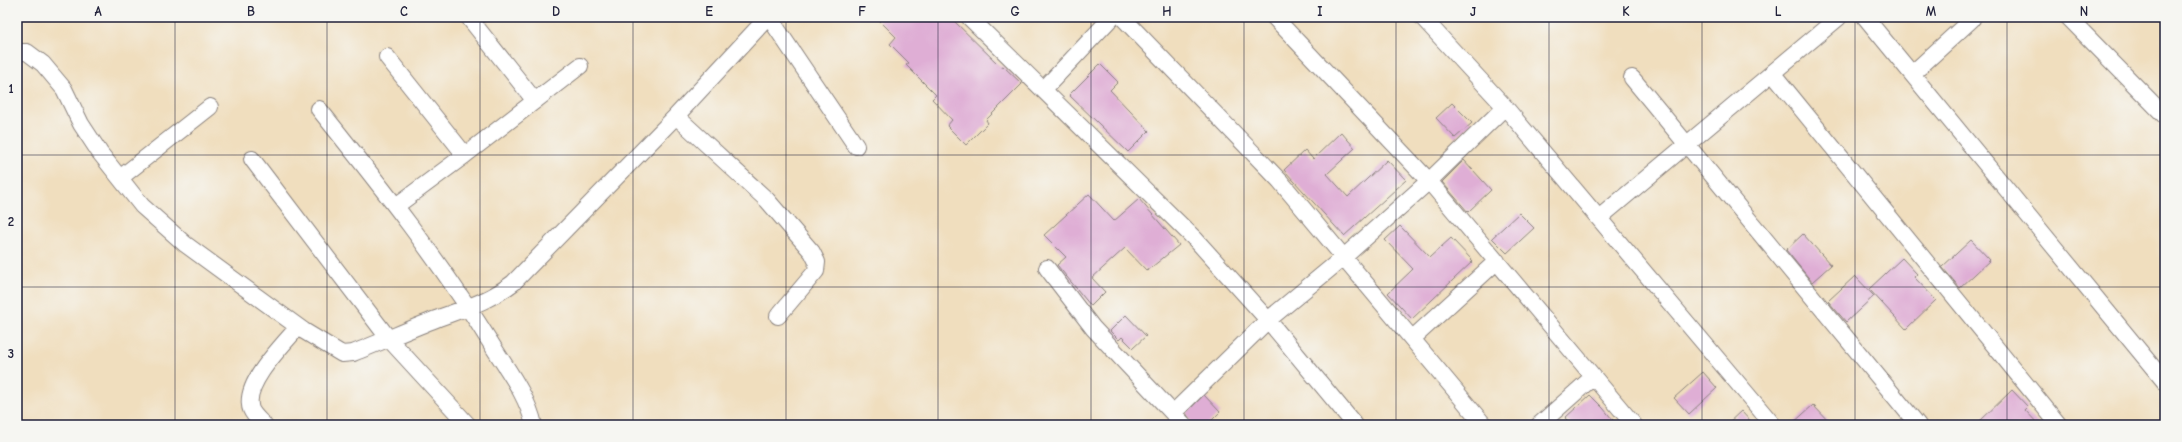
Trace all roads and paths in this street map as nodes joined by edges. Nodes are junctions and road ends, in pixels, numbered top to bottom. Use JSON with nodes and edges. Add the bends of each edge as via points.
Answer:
{"nodes":[{"id":1,"x":768,"y":17,"type":"edge"},
{"id":2,"x":969,"y":17,"type":"edge"},
{"id":3,"x":1112,"y":17,"type":"edge"},
{"id":4,"x":1122,"y":17,"type":"edge"},
{"id":5,"x":1274,"y":17,"type":"edge"},
{"id":6,"x":1422,"y":17,"type":"edge"},
{"id":7,"x":1839,"y":17,"type":"edge"},
{"id":8,"x":1865,"y":17,"type":"edge"},
{"id":9,"x":2068,"y":17,"type":"edge"},
{"id":10,"x":470,"y":19,"type":"dead end"},
{"id":11,"x":1972,"y":19,"type":"dead end"},
{"id":12,"x":17,"y":52,"type":"edge"},
{"id":13,"x":387,"y":57,"type":"dead end"},
{"id":14,"x":580,"y":66,"type":"dead end"},
{"id":15,"x":1773,"y":74,"type":"junction"},
{"id":16,"x":1912,"y":74,"type":"junction"},
{"id":17,"x":1632,"y":78,"type":"dead end"},
{"id":18,"x":1044,"y":89,"type":"junction"},
{"id":19,"x":535,"y":101,"type":"junction"},
{"id":20,"x":210,"y":107,"type":"dead end"},
{"id":21,"x":1505,"y":107,"type":"junction"},
{"id":22,"x":319,"y":109,"type":"dead end"},
{"id":23,"x":676,"y":116,"type":"junction"},
{"id":24,"x":2165,"y":116,"type":"edge"},
{"id":25,"x":1686,"y":144,"type":"junction"},
{"id":26,"x":856,"y":146,"type":"dead end"},
{"id":27,"x":465,"y":156,"type":"junction"},
{"id":28,"x":252,"y":159,"type":"dead end"},
{"id":29,"x":120,"y":178,"type":"junction"},
{"id":30,"x":1429,"y":181,"type":"junction"},
{"id":31,"x":396,"y":206,"type":"junction"},
{"id":32,"x":1599,"y":218,"type":"junction"},
{"id":33,"x":1344,"y":257,"type":"junction"},
{"id":34,"x":1497,"y":261,"type":"junction"},
{"id":35,"x":1047,"y":268,"type":"dead end"},
{"id":36,"x":470,"y":308,"type":"junction"},
{"id":37,"x":778,"y":316,"type":"dead end"},
{"id":38,"x":1268,"y":320,"type":"junction"},
{"id":39,"x":298,"y":327,"type":"junction"},
{"id":40,"x":389,"y":338,"type":"junction"},
{"id":41,"x":1412,"y":339,"type":"junction"},
{"id":42,"x":1593,"y":377,"type":"junction"},
{"id":43,"x":2165,"y":382,"type":"edge"},
{"id":44,"x":1173,"y":413,"type":"junction"},
{"id":45,"x":264,"y":425,"type":"edge"},
{"id":46,"x":468,"y":425,"type":"edge"},
{"id":47,"x":534,"y":425,"type":"edge"},
{"id":48,"x":1184,"y":425,"type":"edge"},
{"id":49,"x":1355,"y":425,"type":"edge"},
{"id":50,"x":1484,"y":425,"type":"edge"},
{"id":51,"x":1539,"y":425,"type":"edge"},
{"id":52,"x":1634,"y":425,"type":"edge"},
{"id":53,"x":1773,"y":425,"type":"edge"},
{"id":54,"x":1918,"y":425,"type":"edge"},
{"id":55,"x":2059,"y":425,"type":"edge"}],
"edges":[{"from":1,"to":23,"type":"street"},
{"from":1,"to":26,"type":"street"},
{"from":2,"to":18,"type":"street"},
{"from":3,"to":18,"type":"street"},
{"from":4,"to":33,"type":"street","via":[[1280,181]]},
{"from":5,"to":30,"type":"street"},
{"from":6,"to":21,"type":"street"},
{"from":7,"to":15,"type":"street"},
{"from":8,"to":16,"type":"street"},
{"from":9,"to":24,"type":"street"},
{"from":10,"to":19,"type":"street"},
{"from":11,"to":16,"type":"street"},
{"from":12,"to":29,"type":"street","via":[[27,52],[43,64],[64,89],[81,124]]},
{"from":13,"to":27,"type":"street"},
{"from":14,"to":19,"type":"street"},
{"from":15,"to":25,"type":"street"},
{"from":15,"to":55,"type":"street"},
{"from":16,"to":43,"type":"street"},
{"from":17,"to":25,"type":"street"},
{"from":18,"to":38,"type":"street","via":[[1196,240]]},
{"from":19,"to":27,"type":"street"},
{"from":20,"to":29,"type":"street"},
{"from":21,"to":30,"type":"street"},
{"from":21,"to":32,"type":"street"},
{"from":22,"to":31,"type":"street"},
{"from":23,"to":36,"type":"street","via":[[513,283]]},
{"from":23,"to":37,"type":"street","via":[[767,200],[812,252],[817,262],[816,271]]},
{"from":25,"to":32,"type":"street"},
{"from":25,"to":54,"type":"street"},
{"from":27,"to":31,"type":"street"},
{"from":28,"to":40,"type":"street"},
{"from":29,"to":39,"type":"street","via":[[142,206],[185,244]]},
{"from":30,"to":33,"type":"street"},
{"from":30,"to":34,"type":"street"},
{"from":31,"to":36,"type":"street"},
{"from":32,"to":53,"type":"street"},
{"from":33,"to":38,"type":"street"},
{"from":33,"to":41,"type":"street"},
{"from":34,"to":41,"type":"street"},
{"from":34,"to":42,"type":"street"},
{"from":35,"to":44,"type":"street","via":[[1093,328]]},
{"from":36,"to":40,"type":"street"},
{"from":36,"to":47,"type":"street","via":[[525,398]]},
{"from":38,"to":44,"type":"street"},
{"from":38,"to":49,"type":"street"},
{"from":39,"to":40,"type":"street","via":[[342,354],[353,353]]},
{"from":39,"to":45,"type":"street","via":[[256,380],[249,394],[250,407]]},
{"from":40,"to":46,"type":"street"},
{"from":41,"to":50,"type":"street"},
{"from":42,"to":51,"type":"street"},
{"from":42,"to":52,"type":"street"},
{"from":44,"to":48,"type":"street"}]}
